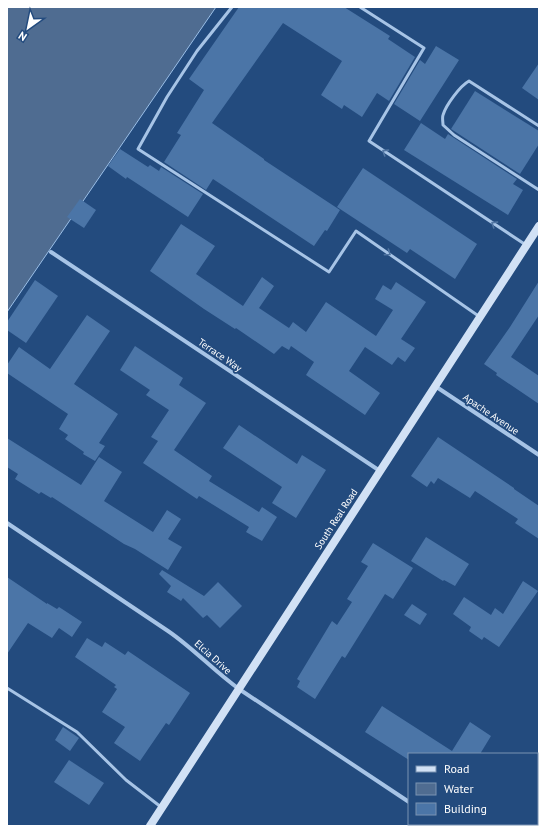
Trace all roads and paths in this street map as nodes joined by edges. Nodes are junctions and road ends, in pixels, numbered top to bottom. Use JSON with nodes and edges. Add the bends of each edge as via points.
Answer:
{"nodes":[{"id":1,"x":232,"y":7,"type":"edge"},
{"id":2,"x":360,"y":7,"type":"edge"},
{"id":3,"x":539,"y":126,"type":"edge"},
{"id":4,"x":539,"y":190,"type":"edge"},
{"id":5,"x":539,"y":226,"type":"edge"},
{"id":6,"x":526,"y":245,"type":"junction"},
{"id":7,"x":51,"y":252,"type":"dead end"},
{"id":8,"x":480,"y":317,"type":"junction"},
{"id":9,"x":435,"y":386,"type":"junction"},
{"id":10,"x":539,"y":455,"type":"edge"},
{"id":11,"x":380,"y":471,"type":"junction"},
{"id":12,"x":7,"y":523,"type":"edge"},
{"id":13,"x":7,"y":688,"type":"edge"},
{"id":14,"x":238,"y":689,"type":"junction"},
{"id":15,"x":408,"y":801,"type":"edge"},
{"id":16,"x":162,"y":808,"type":"junction"},
{"id":17,"x":151,"y":826,"type":"edge"}],
"edges":[{"from":1,"to":8,"type":"lane","one_way":true,"via":[[197,51],[138,149],[329,272],[356,231]]},
{"from":6,"to":2,"type":"lane","one_way":true,"via":[[368,141],[424,48]]},
{"from":3,"to":4,"type":"lane","via":[[469,81],[464,84],[443,116],[443,125],[454,135]]},
{"from":5,"to":6,"type":"street","name":"South Real Road"},
{"from":6,"to":8,"type":"street","name":"South Real Road"},
{"from":7,"to":11,"type":"street","name":"Terrace Way"},
{"from":8,"to":9,"type":"street","name":"South Real Road"},
{"from":9,"to":10,"type":"street","name":"Apache Avenue"},
{"from":9,"to":11,"type":"street","name":"South Real Road"},
{"from":11,"to":14,"type":"street","name":"South Real Road"},
{"from":12,"to":14,"type":"street","name":"Elcia Drive","via":[[174,634]]},
{"from":13,"to":16,"type":"lane","via":[[77,732],[126,780]]},
{"from":14,"to":15,"type":"street","name":"Elcia Drive"},
{"from":14,"to":16,"type":"street","name":"South Real Road"},
{"from":16,"to":17,"type":"street","name":"South Real Road"}]}
